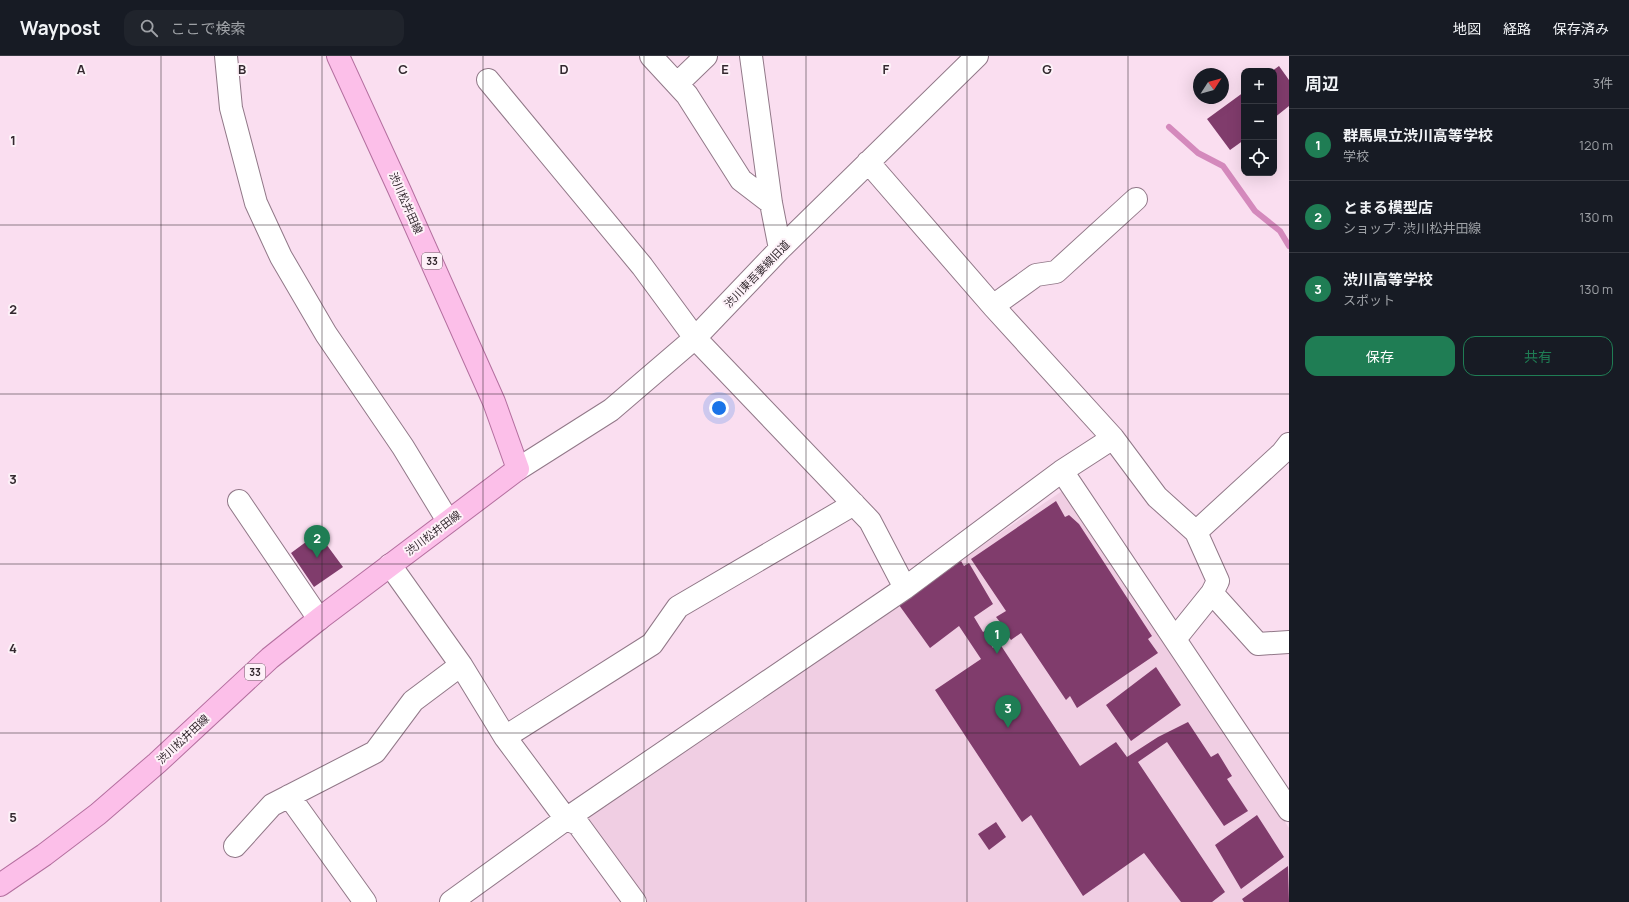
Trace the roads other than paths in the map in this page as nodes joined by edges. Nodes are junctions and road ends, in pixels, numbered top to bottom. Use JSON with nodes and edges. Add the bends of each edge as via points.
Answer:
{"nodes":[{"id":1,"x":226,"y":56,"type":"edge"},
{"id":2,"x":338,"y":56,"type":"edge"},
{"id":3,"x":651,"y":56,"type":"edge"},
{"id":4,"x":706,"y":56,"type":"edge"},
{"id":5,"x":751,"y":56,"type":"edge"},
{"id":6,"x":977,"y":56,"type":"edge"},
{"id":7,"x":488,"y":80,"type":"dead end"},
{"id":8,"x":677,"y":84,"type":"junction"},
{"id":9,"x":868,"y":162,"type":"junction"},
{"id":10,"x":1136,"y":199,"type":"dead end"},
{"id":11,"x":771,"y":203,"type":"junction"},
{"id":12,"x":780,"y":249,"type":"junction"},
{"id":13,"x":993,"y":306,"type":"junction"},
{"id":14,"x":695,"y":338,"type":"junction"},
{"id":15,"x":1113,"y":438,"type":"junction"},
{"id":16,"x":1289,"y":444,"type":"edge"},
{"id":17,"x":518,"y":470,"type":"junction"},
{"id":18,"x":1062,"y":471,"type":"junction"},
{"id":19,"x":238,"y":501,"type":"dead end"},
{"id":20,"x":854,"y":504,"type":"junction"},
{"id":21,"x":448,"y":521,"type":"junction"},
{"id":22,"x":1196,"y":532,"type":"junction"},
{"id":23,"x":390,"y":565,"type":"junction"},
{"id":24,"x":905,"y":588,"type":"junction"},
{"id":25,"x":1212,"y":593,"type":"junction"},
{"id":26,"x":319,"y":619,"type":"junction"},
{"id":27,"x":1175,"y":640,"type":"junction"},
{"id":28,"x":1289,"y":642,"type":"edge"},
{"id":29,"x":461,"y":665,"type":"junction"},
{"id":30,"x":505,"y":737,"type":"junction"},
{"id":31,"x":289,"y":796,"type":"junction"},
{"id":32,"x":1289,"y":810,"type":"edge"},
{"id":33,"x":566,"y":820,"type":"junction"},
{"id":34,"x":235,"y":846,"type":"dead end"},
{"id":35,"x":0,"y":885,"type":"edge"},
{"id":36,"x":365,"y":902,"type":"edge"},
{"id":37,"x":451,"y":902,"type":"edge"},
{"id":38,"x":635,"y":902,"type":"edge"}],
"edges":[{"from":1,"to":21,"type":"street","via":[[230,108],[256,203],[281,257],[326,334],[403,447]]},
{"from":2,"to":17,"type":"main road","name":"渋川松井田線","number":"33","via":[[494,402]]},
{"from":3,"to":8,"type":"street"},
{"from":4,"to":8,"type":"street"},
{"from":5,"to":11,"type":"street"},
{"from":6,"to":9,"type":"street","name":"渋川東吾妻線旧道"},
{"from":7,"to":14,"type":"street","via":[[642,266]]},
{"from":8,"to":11,"type":"street","via":[[687,95],[741,180]]},
{"from":9,"to":12,"type":"street","name":"渋川東吾妻線旧道"},
{"from":9,"to":13,"type":"street"},
{"from":10,"to":13,"type":"street","via":[[1056,272],[1036,275]]},
{"from":11,"to":12,"type":"street"},
{"from":12,"to":14,"type":"street","name":"渋川東吾妻線旧道"},
{"from":13,"to":15,"type":"street"},
{"from":14,"to":17,"type":"street","name":"渋川東吾妻線旧道","via":[[611,410]]},
{"from":14,"to":20,"type":"street"},
{"from":15,"to":18,"type":"street"},
{"from":15,"to":22,"type":"street","via":[[1157,497]]},
{"from":16,"to":22,"type":"street"},
{"from":17,"to":21,"type":"main road","name":"渋川松井田線","number":"33"},
{"from":18,"to":24,"type":"street"},
{"from":18,"to":27,"type":"street"},
{"from":19,"to":26,"type":"street"},
{"from":20,"to":24,"type":"street","via":[[870,521]]},
{"from":20,"to":30,"type":"street","via":[[678,607],[652,644]]},
{"from":21,"to":23,"type":"main road","name":"渋川松井田線","number":"33"},
{"from":22,"to":25,"type":"street","via":[[1218,581]]},
{"from":23,"to":26,"type":"main road","name":"渋川松井田線","number":"33"},
{"from":23,"to":29,"type":"street"},
{"from":24,"to":33,"type":"street"},
{"from":25,"to":27,"type":"street"},
{"from":25,"to":28,"type":"street","via":[[1258,644]]},
{"from":26,"to":35,"type":"main road","name":"渋川松井田線","number":"33","via":[[270,658],[98,814]]},
{"from":27,"to":32,"type":"street"},
{"from":29,"to":30,"type":"street"},
{"from":29,"to":31,"type":"street","via":[[413,701],[374,752]]},
{"from":30,"to":33,"type":"street"},
{"from":31,"to":34,"type":"street","via":[[272,805]]},
{"from":31,"to":36,"type":"street"},
{"from":33,"to":37,"type":"street"},
{"from":33,"to":38,"type":"street","via":[[578,824]]}]}
